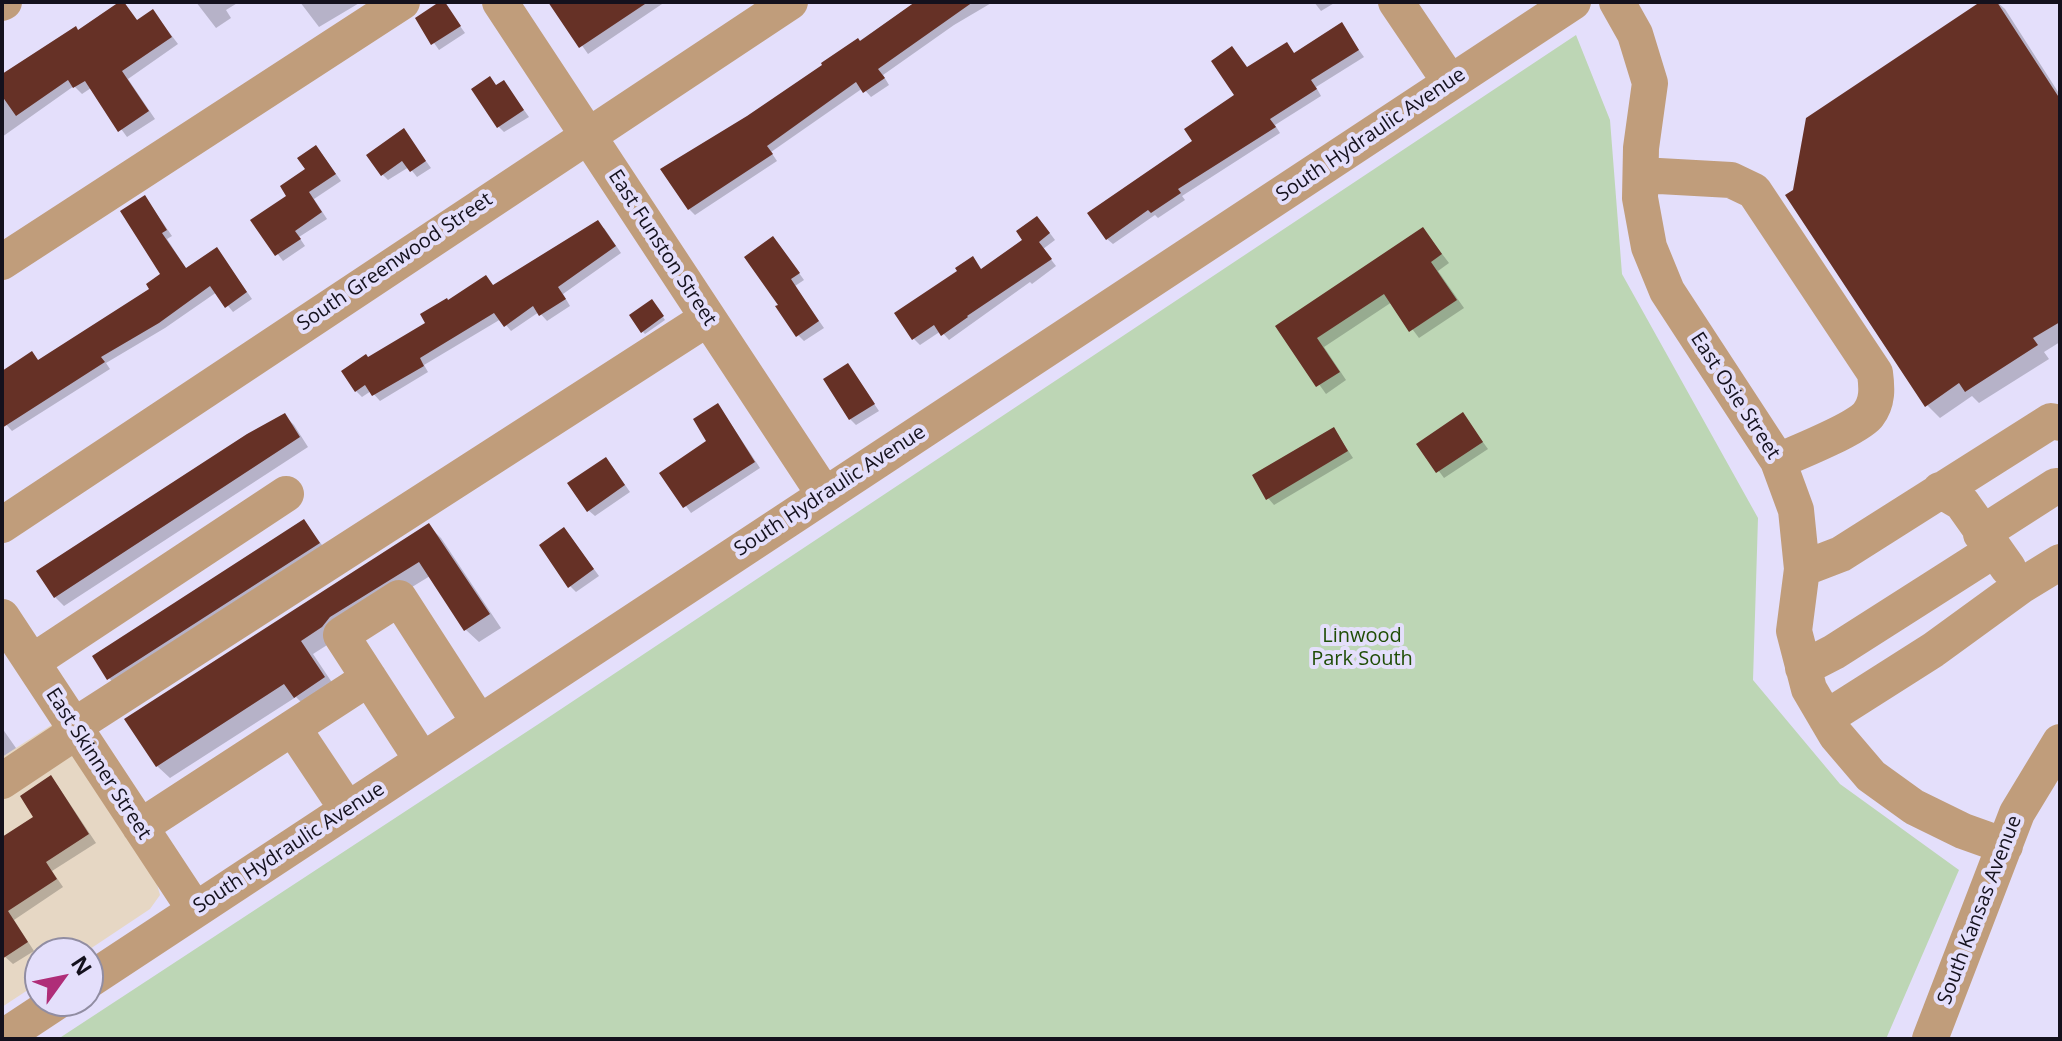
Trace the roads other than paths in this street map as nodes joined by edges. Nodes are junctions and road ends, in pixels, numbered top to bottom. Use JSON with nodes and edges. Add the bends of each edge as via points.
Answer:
{"nodes":[{"id":1,"x":402,"y":2,"type":"edge"},
{"id":2,"x":500,"y":2,"type":"edge"},
{"id":3,"x":790,"y":2,"type":"edge"},
{"id":4,"x":1396,"y":2,"type":"edge"},
{"id":5,"x":1573,"y":2,"type":"edge"},
{"id":6,"x":1617,"y":2,"type":"edge"},
{"id":7,"x":1450,"y":82,"type":"junction"},
{"id":8,"x":587,"y":135,"type":"junction"},
{"id":9,"x":1641,"y":175,"type":"junction"},
{"id":10,"x":2,"y":262,"type":"edge"},
{"id":11,"x":708,"y":318,"type":"junction"},
{"id":12,"x":2060,"y":423,"type":"edge"},
{"id":13,"x":1778,"y":461,"type":"junction"},
{"id":14,"x":2060,"y":486,"type":"edge"},
{"id":15,"x":1940,"y":490,"type":"junction"},
{"id":16,"x":286,"y":494,"type":"dead end"},
{"id":17,"x":824,"y":494,"type":"junction"},
{"id":18,"x":2,"y":525,"type":"edge"},
{"id":19,"x":1988,"y":542,"type":"junction"},
{"id":20,"x":2060,"y":562,"type":"edge"},
{"id":21,"x":1802,"y":569,"type":"junction"},
{"id":22,"x":2021,"y":586,"type":"junction"},
{"id":23,"x":2,"y":617,"type":"edge"},
{"id":24,"x":32,"y":662,"type":"junction"},
{"id":25,"x":1803,"y":668,"type":"junction"},
{"id":26,"x":369,"y":678,"type":"junction"},
{"id":27,"x":1826,"y":718,"type":"junction"},
{"id":28,"x":479,"y":722,"type":"junction"},
{"id":29,"x":75,"y":728,"type":"junction"},
{"id":30,"x":293,"y":728,"type":"junction"},
{"id":31,"x":2060,"y":742,"type":"edge"},
{"id":32,"x":422,"y":760,"type":"junction"},
{"id":33,"x":2,"y":781,"type":"edge"},
{"id":34,"x":347,"y":809,"type":"junction"},
{"id":35,"x":140,"y":827,"type":"junction"},
{"id":36,"x":2005,"y":846,"type":"junction"},
{"id":37,"x":195,"y":910,"type":"junction"},
{"id":38,"x":104,"y":970,"type":"edge"},
{"id":39,"x":34,"y":1017,"type":"edge"},
{"id":40,"x":2,"y":1038,"type":"edge"},
{"id":41,"x":1930,"y":1039,"type":"edge"}],
"edges":[{"from":1,"to":10,"type":"street"},
{"from":2,"to":8,"type":"street","name":"East Funston Street"},
{"from":3,"to":8,"type":"street","name":"South Greenwood Street"},
{"from":4,"to":7,"type":"street"},
{"from":5,"to":7,"type":"street","name":"South Hydraulic Avenue"},
{"from":6,"to":9,"type":"street","name":"East Osie Street","via":[[1635,34],[1650,83]]},
{"from":7,"to":17,"type":"street","name":"South Hydraulic Avenue"},
{"from":8,"to":11,"type":"street","name":"East Funston Street"},
{"from":8,"to":18,"type":"street","name":"South Greenwood Street"},
{"from":9,"to":13,"type":"street","name":"East Osie Street","via":[[1649,247],[1667,291]]},
{"from":9,"to":13,"type":"street","via":[[1731,180],[1754,191],[1875,373],[1878,393],[1867,416]]},
{"from":11,"to":17,"type":"street","name":"East Funston Street"},
{"from":11,"to":29,"type":"street"},
{"from":12,"to":15,"type":"street","via":[[2051,421]]},
{"from":13,"to":21,"type":"street","name":"East Osie Street","via":[[1796,510]]},
{"from":14,"to":19,"type":"street"},
{"from":15,"to":19,"type":"street","via":[[1962,503]]},
{"from":15,"to":21,"type":"street","via":[[1841,554]]},
{"from":16,"to":24,"type":"street"},
{"from":17,"to":28,"type":"street","name":"South Hydraulic Avenue"},
{"from":19,"to":22,"type":"street"},
{"from":19,"to":25,"type":"street","via":[[1834,652]]},
{"from":20,"to":22,"type":"street"},
{"from":21,"to":25,"type":"street","name":"East Osie Street","via":[[1794,631]]},
{"from":22,"to":27,"type":"street"},
{"from":23,"to":24,"type":"street","name":"East Skinner Street"},
{"from":24,"to":29,"type":"street","name":"East Skinner Street"},
{"from":25,"to":27,"type":"street","name":"East Osie Street"},
{"from":26,"to":28,"type":"street","via":[[341,635],[399,598]]},
{"from":26,"to":30,"type":"street"},
{"from":26,"to":32,"type":"street"},
{"from":27,"to":36,"type":"street","name":"East Osie Street","via":[[1871,776],[1914,807]]},
{"from":28,"to":32,"type":"street","name":"South Hydraulic Avenue"},
{"from":29,"to":33,"type":"street"},
{"from":29,"to":35,"type":"street","name":"East Skinner Street"},
{"from":30,"to":34,"type":"street"},
{"from":30,"to":35,"type":"street"},
{"from":31,"to":36,"type":"street","name":"South Kansas Avenue","via":[[2017,813]]},
{"from":32,"to":34,"type":"street","name":"South Hydraulic Avenue"},
{"from":34,"to":37,"type":"street","name":"South Hydraulic Avenue"},
{"from":35,"to":37,"type":"street","name":"East Skinner Street"},
{"from":36,"to":41,"type":"street","name":"South Kansas Avenue"},
{"from":37,"to":38,"type":"street","name":"South Hydraulic Avenue"},
{"from":39,"to":40,"type":"street"}]}
